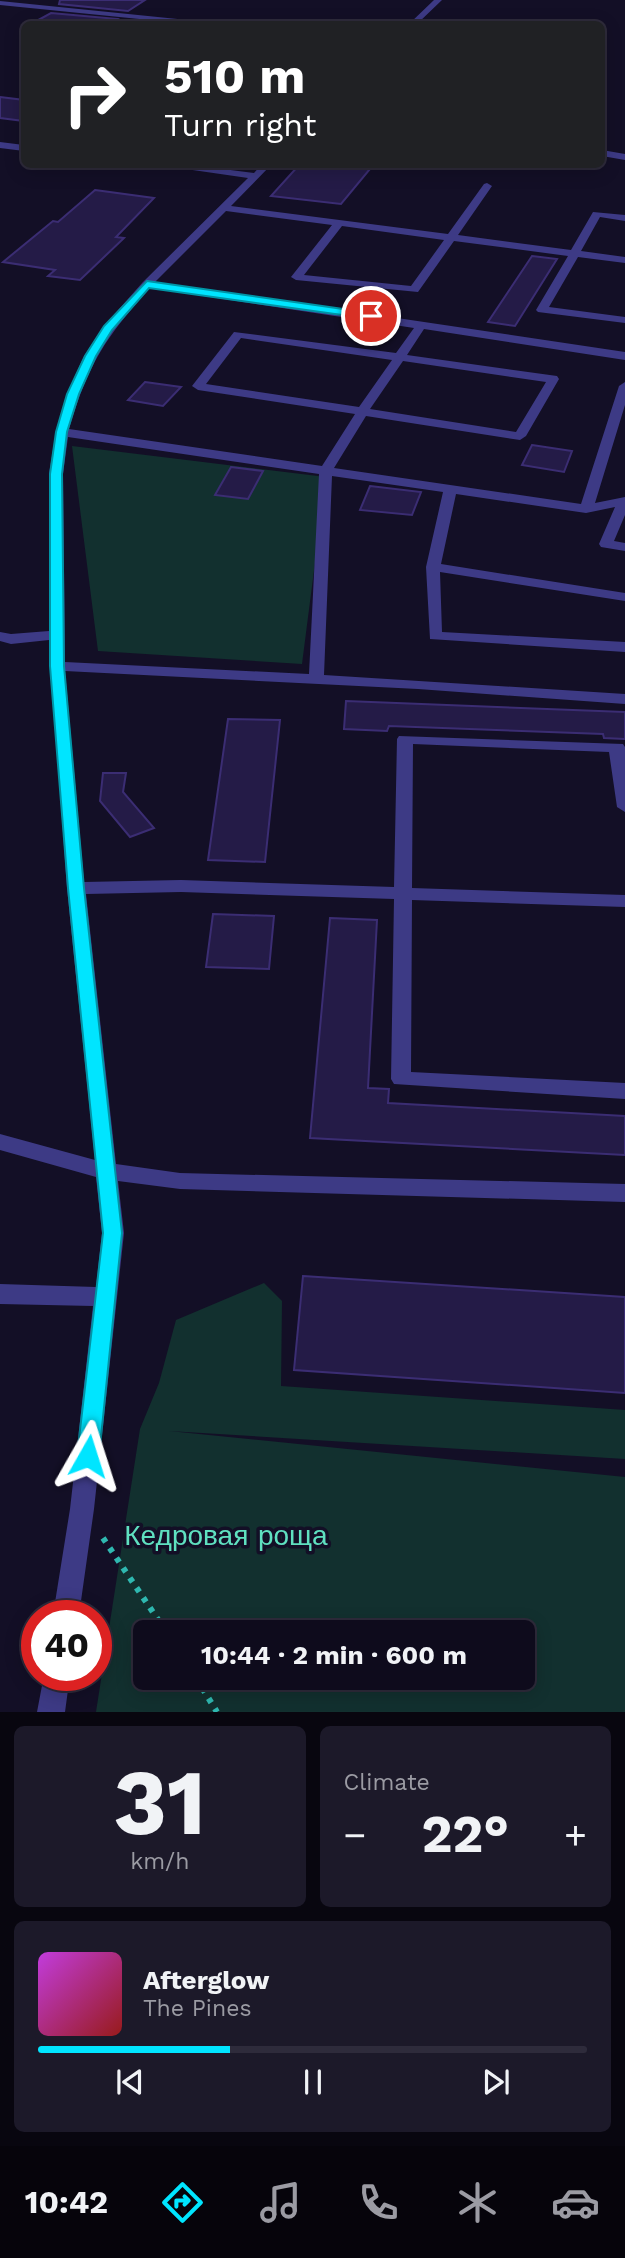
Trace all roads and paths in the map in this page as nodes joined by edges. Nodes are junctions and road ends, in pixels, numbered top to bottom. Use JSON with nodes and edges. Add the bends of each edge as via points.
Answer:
{"nodes":[{"id":1,"x":438,"y":0,"type":"edge"},
{"id":2,"x":0,"y":3,"type":"edge"},
{"id":3,"x":177,"y":21,"type":"edge"},
{"id":4,"x":416,"y":21,"type":"edge"},
{"id":5,"x":0,"y":145,"type":"edge"},
{"id":6,"x":21,"y":148,"type":"edge"},
{"id":7,"x":605,"y":154,"type":"edge"},
{"id":8,"x":625,"y":157,"type":"edge"},
{"id":9,"x":226,"y":168,"type":"edge"},
{"id":10,"x":262,"y":170,"type":"edge"},
{"id":11,"x":487,"y":186,"type":"dead end"},
{"id":12,"x":223,"y":208,"type":"junction"},
{"id":13,"x":625,"y":218,"type":"edge"},
{"id":14,"x":340,"y":222,"type":"junction"},
{"id":15,"x":452,"y":236,"type":"junction"},
{"id":16,"x":573,"y":253,"type":"junction"},
{"id":17,"x":625,"y":260,"type":"edge"},
{"id":18,"x":147,"y":284,"type":"junction"},
{"id":19,"x":625,"y":320,"type":"edge"},
{"id":20,"x":422,"y":324,"type":"junction"},
{"id":21,"x":625,"y":356,"type":"edge"},
{"id":22,"x":400,"y":357,"type":"junction"},
{"id":23,"x":625,"y":386,"type":"edge"},
{"id":24,"x":362,"y":412,"type":"junction"},
{"id":25,"x":62,"y":432,"type":"junction"},
{"id":26,"x":326,"y":471,"type":"junction"},
{"id":27,"x":450,"y":489,"type":"junction"},
{"id":28,"x":624,"y":501,"type":"edge"},
{"id":29,"x":586,"y":509,"type":"junction"},
{"id":30,"x":625,"y":547,"type":"edge"},
{"id":31,"x":433,"y":567,"type":"junction"},
{"id":32,"x":625,"y":597,"type":"edge"},
{"id":33,"x":56,"y":635,"type":"junction"},
{"id":34,"x":0,"y":636,"type":"edge"},
{"id":35,"x":625,"y":647,"type":"edge"},
{"id":36,"x":57,"y":666,"type":"junction"},
{"id":37,"x":316,"y":678,"type":"junction"},
{"id":38,"x":625,"y":699,"type":"edge"},
{"id":39,"x":625,"y":807,"type":"edge"},
{"id":40,"x":76,"y":888,"type":"junction"},
{"id":41,"x":402,"y":893,"type":"junction"},
{"id":42,"x":625,"y":901,"type":"edge"},
{"id":43,"x":625,"y":1091,"type":"edge"},
{"id":44,"x":0,"y":1142,"type":"edge"},
{"id":45,"x":106,"y":1171,"type":"junction"},
{"id":46,"x":625,"y":1193,"type":"edge"},
{"id":47,"x":0,"y":1294,"type":"edge"},
{"id":48,"x":106,"y":1297,"type":"junction"},
{"id":49,"x":82,"y":1509,"type":"junction"},
{"id":50,"x":68,"y":1600,"type":"edge"},
{"id":51,"x":159,"y":1620,"type":"edge"},
{"id":52,"x":203,"y":1690,"type":"edge"},
{"id":53,"x":54,"y":1691,"type":"edge"},
{"id":54,"x":51,"y":1712,"type":"edge"},
{"id":55,"x":217,"y":1712,"type":"edge"}],
"edges":[{"from":1,"to":4,"type":"street"},
{"from":2,"to":3,"type":"street"},
{"from":5,"to":6,"type":"street"},
{"from":7,"to":8,"type":"street"},
{"from":9,"to":10,"type":"street"},
{"from":10,"to":12,"type":"street"},
{"from":11,"to":15,"type":"street"},
{"from":12,"to":14,"type":"street"},
{"from":12,"to":18,"type":"street"},
{"from":13,"to":16,"type":"street","via":[[597,214]]},
{"from":14,"to":15,"type":"street"},
{"from":14,"to":15,"type":"street","via":[[296,277],[414,290]]},
{"from":15,"to":16,"type":"street"},
{"from":16,"to":17,"type":"street"},
{"from":16,"to":19,"type":"street","via":[[542,310]]},
{"from":18,"to":20,"type":"street"},
{"from":18,"to":25,"type":"street","via":[[90,356]]},
{"from":20,"to":21,"type":"street"},
{"from":20,"to":22,"type":"street"},
{"from":22,"to":24,"type":"street"},
{"from":22,"to":24,"type":"street","via":[[552,379],[520,436]]},
{"from":22,"to":24,"type":"street","via":[[238,334],[198,386]]},
{"from":23,"to":29,"type":"street"},
{"from":24,"to":26,"type":"street"},
{"from":25,"to":26,"type":"street"},
{"from":25,"to":33,"type":"street","via":[[56,474]]},
{"from":26,"to":27,"type":"street"},
{"from":26,"to":37,"type":"street"},
{"from":27,"to":29,"type":"street"},
{"from":27,"to":31,"type":"street"},
{"from":28,"to":29,"type":"street"},
{"from":28,"to":30,"type":"street","via":[[606,544]]},
{"from":31,"to":32,"type":"street"},
{"from":31,"to":35,"type":"street","via":[[435,636]]},
{"from":33,"to":34,"type":"street"},
{"from":33,"to":36,"type":"street"},
{"from":36,"to":37,"type":"street"},
{"from":36,"to":40,"type":"street"},
{"from":37,"to":38,"type":"street"},
{"from":39,"to":41,"type":"street","via":[[617,747],[405,739]]},
{"from":40,"to":41,"type":"street","via":[[181,886]]},
{"from":40,"to":45,"type":"street"},
{"from":41,"to":42,"type":"street"},
{"from":41,"to":43,"type":"street","via":[[401,1079]]},
{"from":44,"to":45,"type":"street"},
{"from":45,"to":46,"type":"street","via":[[180,1181]]},
{"from":45,"to":48,"type":"street","via":[[113,1233]]},
{"from":47,"to":48,"type":"street"},
{"from":48,"to":49,"type":"street"},
{"from":49,"to":50,"type":"street"},
{"from":49,"to":51,"type":"path"},
{"from":52,"to":55,"type":"path"},
{"from":53,"to":54,"type":"street"}]}
